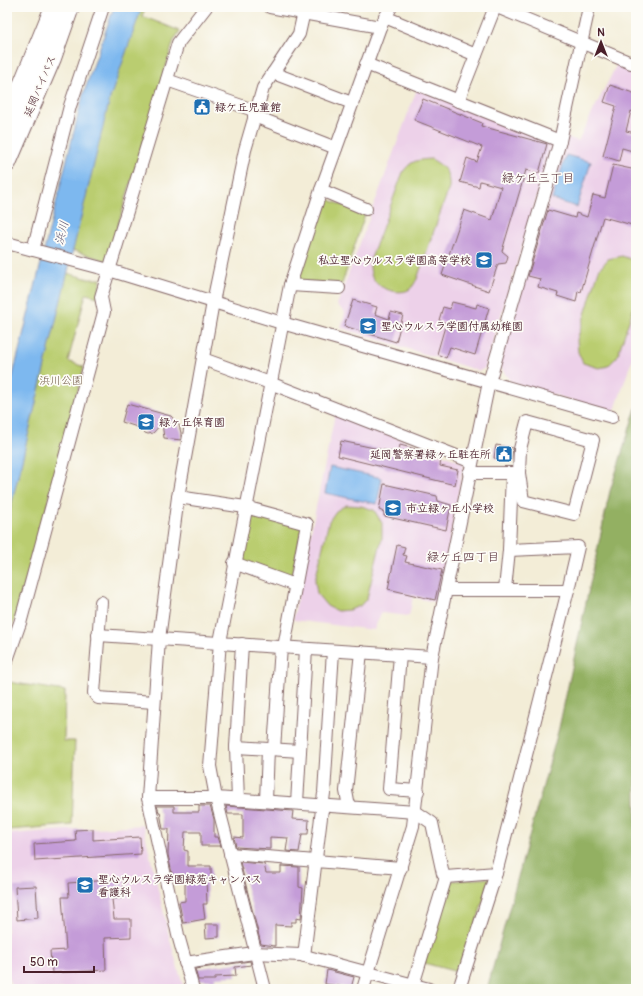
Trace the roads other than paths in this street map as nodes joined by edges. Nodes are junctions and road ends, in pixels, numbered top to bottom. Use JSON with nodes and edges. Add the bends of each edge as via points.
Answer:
{"nodes":[{"id":1,"x":54,"y":7,"type":"edge"},
{"id":2,"x":70,"y":7,"type":"edge"},
{"id":3,"x":103,"y":7,"type":"edge"},
{"id":4,"x":206,"y":7,"type":"edge"},
{"id":5,"x":270,"y":7,"type":"edge"},
{"id":6,"x":496,"y":7,"type":"edge"},
{"id":7,"x":589,"y":7,"type":"edge"},
{"id":8,"x":305,"y":10,"type":"edge"},
{"id":9,"x":385,"y":17,"type":"edge"},
{"id":10,"x":582,"y":41,"type":"junction"},
{"id":11,"x":476,"y":55,"type":"junction"},
{"id":12,"x":636,"y":59,"type":"edge"},
{"id":13,"x":366,"y":64,"type":"junction"},
{"id":14,"x":273,"y":73,"type":"junction"},
{"id":15,"x":167,"y":80,"type":"junction"},
{"id":16,"x":458,"y":101,"type":"junction"},
{"id":17,"x":352,"y":103,"type":"junction"},
{"id":18,"x":255,"y":114,"type":"junction"},
{"id":19,"x":7,"y":122,"type":"edge"},
{"id":20,"x":560,"y":142,"type":"junction"},
{"id":21,"x":336,"y":148,"type":"junction"},
{"id":22,"x":7,"y":164,"type":"edge"},
{"id":23,"x":321,"y":190,"type":"junction"},
{"id":24,"x":366,"y":208,"type":"dead end"},
{"id":25,"x":7,"y":243,"type":"edge"},
{"id":26,"x":35,"y":251,"type":"junction"},
{"id":27,"x":109,"y":270,"type":"junction"},
{"id":28,"x":290,"y":285,"type":"junction"},
{"id":29,"x":338,"y":288,"type":"dead end"},
{"id":30,"x":213,"y":302,"type":"junction"},
{"id":31,"x":282,"y":323,"type":"junction"},
{"id":32,"x":203,"y":359,"type":"junction"},
{"id":33,"x":489,"y":382,"type":"junction"},
{"id":34,"x":270,"y":383,"type":"junction"},
{"id":35,"x":612,"y":418,"type":"dead end"},
{"id":36,"x":471,"y":468,"type":"junction"},
{"id":37,"x":515,"y":473,"type":"junction"},
{"id":38,"x":178,"y":497,"type":"junction"},
{"id":39,"x":245,"y":507,"type":"junction"},
{"id":40,"x":509,"y":550,"type":"junction"},
{"id":41,"x":234,"y":563,"type":"junction"},
{"id":42,"x":296,"y":584,"type":"junction"},
{"id":43,"x":505,"y":588,"type":"junction"},
{"id":44,"x":446,"y":590,"type":"junction"},
{"id":45,"x":568,"y":590,"type":"junction"},
{"id":46,"x":101,"y":602,"type":"dead end"},
{"id":47,"x":98,"y":635,"type":"junction"},
{"id":48,"x":159,"y":639,"type":"junction"},
{"id":49,"x":220,"y":642,"type":"junction"},
{"id":50,"x":242,"y":644,"type":"junction"},
{"id":51,"x":282,"y":647,"type":"junction"},
{"id":52,"x":306,"y":649,"type":"junction"},
{"id":53,"x":333,"y":650,"type":"junction"},
{"id":54,"x":361,"y":652,"type":"junction"},
{"id":55,"x":400,"y":655,"type":"junction"},
{"id":56,"x":432,"y":656,"type":"junction"},
{"id":57,"x":7,"y":660,"type":"edge"},
{"id":58,"x":154,"y":702,"type":"junction"},
{"id":59,"x":236,"y":747,"type":"junction"},
{"id":60,"x":271,"y":749,"type":"junction"},
{"id":61,"x":300,"y":751,"type":"junction"},
{"id":62,"x":418,"y":791,"type":"junction"},
{"id":63,"x":148,"y":798,"type":"junction"},
{"id":64,"x":216,"y":798,"type":"junction"},
{"id":65,"x":238,"y":800,"type":"junction"},
{"id":66,"x":266,"y":802,"type":"junction"},
{"id":67,"x":297,"y":804,"type":"junction"},
{"id":68,"x":322,"y":805,"type":"junction"},
{"id":69,"x":349,"y":807,"type":"junction"},
{"id":70,"x":416,"y":812,"type":"junction"},
{"id":71,"x":230,"y":854,"type":"junction"},
{"id":72,"x":316,"y":860,"type":"junction"},
{"id":73,"x":401,"y":868,"type":"junction"},
{"id":74,"x":496,"y":873,"type":"junction"},
{"id":75,"x":446,"y":877,"type":"junction"},
{"id":76,"x":254,"y":953,"type":"junction"},
{"id":77,"x":304,"y":956,"type":"junction"},
{"id":78,"x":185,"y":962,"type":"junction"},
{"id":79,"x":368,"y":973,"type":"junction"},
{"id":80,"x":413,"y":985,"type":"junction"},
{"id":81,"x":193,"y":989,"type":"edge"},
{"id":82,"x":264,"y":989,"type":"edge"},
{"id":83,"x":362,"y":989,"type":"edge"},
{"id":84,"x":429,"y":989,"type":"edge"},
{"id":85,"x":459,"y":989,"type":"edge"}],
"edges":[{"from":1,"to":19,"type":"highway","name":"延岡バイパス"},
{"from":2,"to":22,"type":"highway","name":"延岡バイパス","via":[[52,58]]},
{"from":3,"to":26,"type":"street","via":[[70,106]]},
{"from":4,"to":15,"type":"street","via":[[178,43]]},
{"from":5,"to":8,"type":"street"},
{"from":6,"to":10,"type":"street"},
{"from":6,"to":11,"type":"street"},
{"from":7,"to":10,"type":"street"},
{"from":8,"to":9,"type":"street"},
{"from":8,"to":14,"type":"street","via":[[299,34]]},
{"from":9,"to":11,"type":"street"},
{"from":9,"to":13,"type":"street"},
{"from":10,"to":12,"type":"street","via":[[631,62],[635,62]]},
{"from":10,"to":20,"type":"street"},
{"from":11,"to":16,"type":"street"},
{"from":13,"to":16,"type":"street"},
{"from":13,"to":17,"type":"street"},
{"from":14,"to":17,"type":"street"},
{"from":14,"to":18,"type":"street","via":[[263,88]]},
{"from":15,"to":18,"type":"street"},
{"from":15,"to":27,"type":"street"},
{"from":16,"to":20,"type":"street"},
{"from":17,"to":21,"type":"street"},
{"from":18,"to":21,"type":"street"},
{"from":18,"to":30,"type":"street"},
{"from":20,"to":33,"type":"street"},
{"from":21,"to":23,"type":"street"},
{"from":23,"to":24,"type":"street"},
{"from":23,"to":28,"type":"street"},
{"from":25,"to":26,"type":"street"},
{"from":26,"to":27,"type":"street"},
{"from":27,"to":30,"type":"street"},
{"from":27,"to":57,"type":"street","via":[[101,297],[104,312],[21,620]]},
{"from":28,"to":29,"type":"street"},
{"from":28,"to":31,"type":"street"},
{"from":30,"to":31,"type":"street"},
{"from":30,"to":32,"type":"street"},
{"from":31,"to":33,"type":"street"},
{"from":31,"to":34,"type":"street"},
{"from":32,"to":34,"type":"street"},
{"from":32,"to":38,"type":"street"},
{"from":33,"to":35,"type":"street"},
{"from":33,"to":36,"type":"street"},
{"from":34,"to":36,"type":"street"},
{"from":34,"to":39,"type":"street"},
{"from":36,"to":37,"type":"street"},
{"from":36,"to":44,"type":"street"},
{"from":37,"to":37,"type":"street","via":[[527,422],[593,440],[574,514],[523,501]]},
{"from":37,"to":40,"type":"street"},
{"from":38,"to":39,"type":"street"},
{"from":38,"to":48,"type":"street"},
{"from":39,"to":41,"type":"street"},
{"from":39,"to":42,"type":"street","via":[[307,524]]},
{"from":40,"to":43,"type":"street"},
{"from":40,"to":45,"type":"street","via":[[578,546]]},
{"from":41,"to":42,"type":"street"},
{"from":41,"to":49,"type":"street"},
{"from":42,"to":51,"type":"street"},
{"from":43,"to":44,"type":"street"},
{"from":43,"to":45,"type":"street"},
{"from":44,"to":56,"type":"street"},
{"from":45,"to":74,"type":"street"},
{"from":46,"to":47,"type":"street"},
{"from":47,"to":48,"type":"street"},
{"from":47,"to":58,"type":"street","via":[[94,693],[98,698]]},
{"from":48,"to":49,"type":"street"},
{"from":48,"to":58,"type":"street"},
{"from":49,"to":50,"type":"street"},
{"from":49,"to":64,"type":"street","via":[[210,766]]},
{"from":50,"to":51,"type":"street"},
{"from":50,"to":59,"type":"street"},
{"from":51,"to":52,"type":"street"},
{"from":51,"to":60,"type":"street"},
{"from":52,"to":53,"type":"street"},
{"from":52,"to":61,"type":"street"},
{"from":53,"to":54,"type":"street"},
{"from":53,"to":68,"type":"street"},
{"from":54,"to":55,"type":"street"},
{"from":54,"to":69,"type":"street","via":[[346,791]]},
{"from":55,"to":56,"type":"street"},
{"from":55,"to":62,"type":"street","via":[[389,789]]},
{"from":56,"to":62,"type":"street"},
{"from":58,"to":63,"type":"street"},
{"from":59,"to":60,"type":"street"},
{"from":59,"to":65,"type":"street"},
{"from":60,"to":61,"type":"street"},
{"from":60,"to":66,"type":"street"},
{"from":61,"to":67,"type":"street"},
{"from":62,"to":70,"type":"street"},
{"from":63,"to":64,"type":"street"},
{"from":63,"to":78,"type":"street"},
{"from":64,"to":65,"type":"street"},
{"from":64,"to":71,"type":"street"},
{"from":65,"to":66,"type":"street"},
{"from":66,"to":67,"type":"street"},
{"from":67,"to":68,"type":"street"},
{"from":68,"to":69,"type":"street"},
{"from":68,"to":72,"type":"street"},
{"from":69,"to":70,"type":"street"},
{"from":70,"to":73,"type":"street"},
{"from":70,"to":75,"type":"street","via":[[432,823],[443,874]]},
{"from":71,"to":72,"type":"street"},
{"from":71,"to":76,"type":"street"},
{"from":72,"to":73,"type":"street"},
{"from":72,"to":77,"type":"street"},
{"from":73,"to":79,"type":"street"},
{"from":74,"to":75,"type":"street"},
{"from":74,"to":85,"type":"street"},
{"from":75,"to":80,"type":"street"},
{"from":76,"to":77,"type":"street"},
{"from":76,"to":78,"type":"street"},
{"from":76,"to":82,"type":"street"},
{"from":77,"to":79,"type":"street"},
{"from":78,"to":81,"type":"street"},
{"from":79,"to":80,"type":"street"},
{"from":79,"to":83,"type":"street"},
{"from":80,"to":84,"type":"street"}]}
